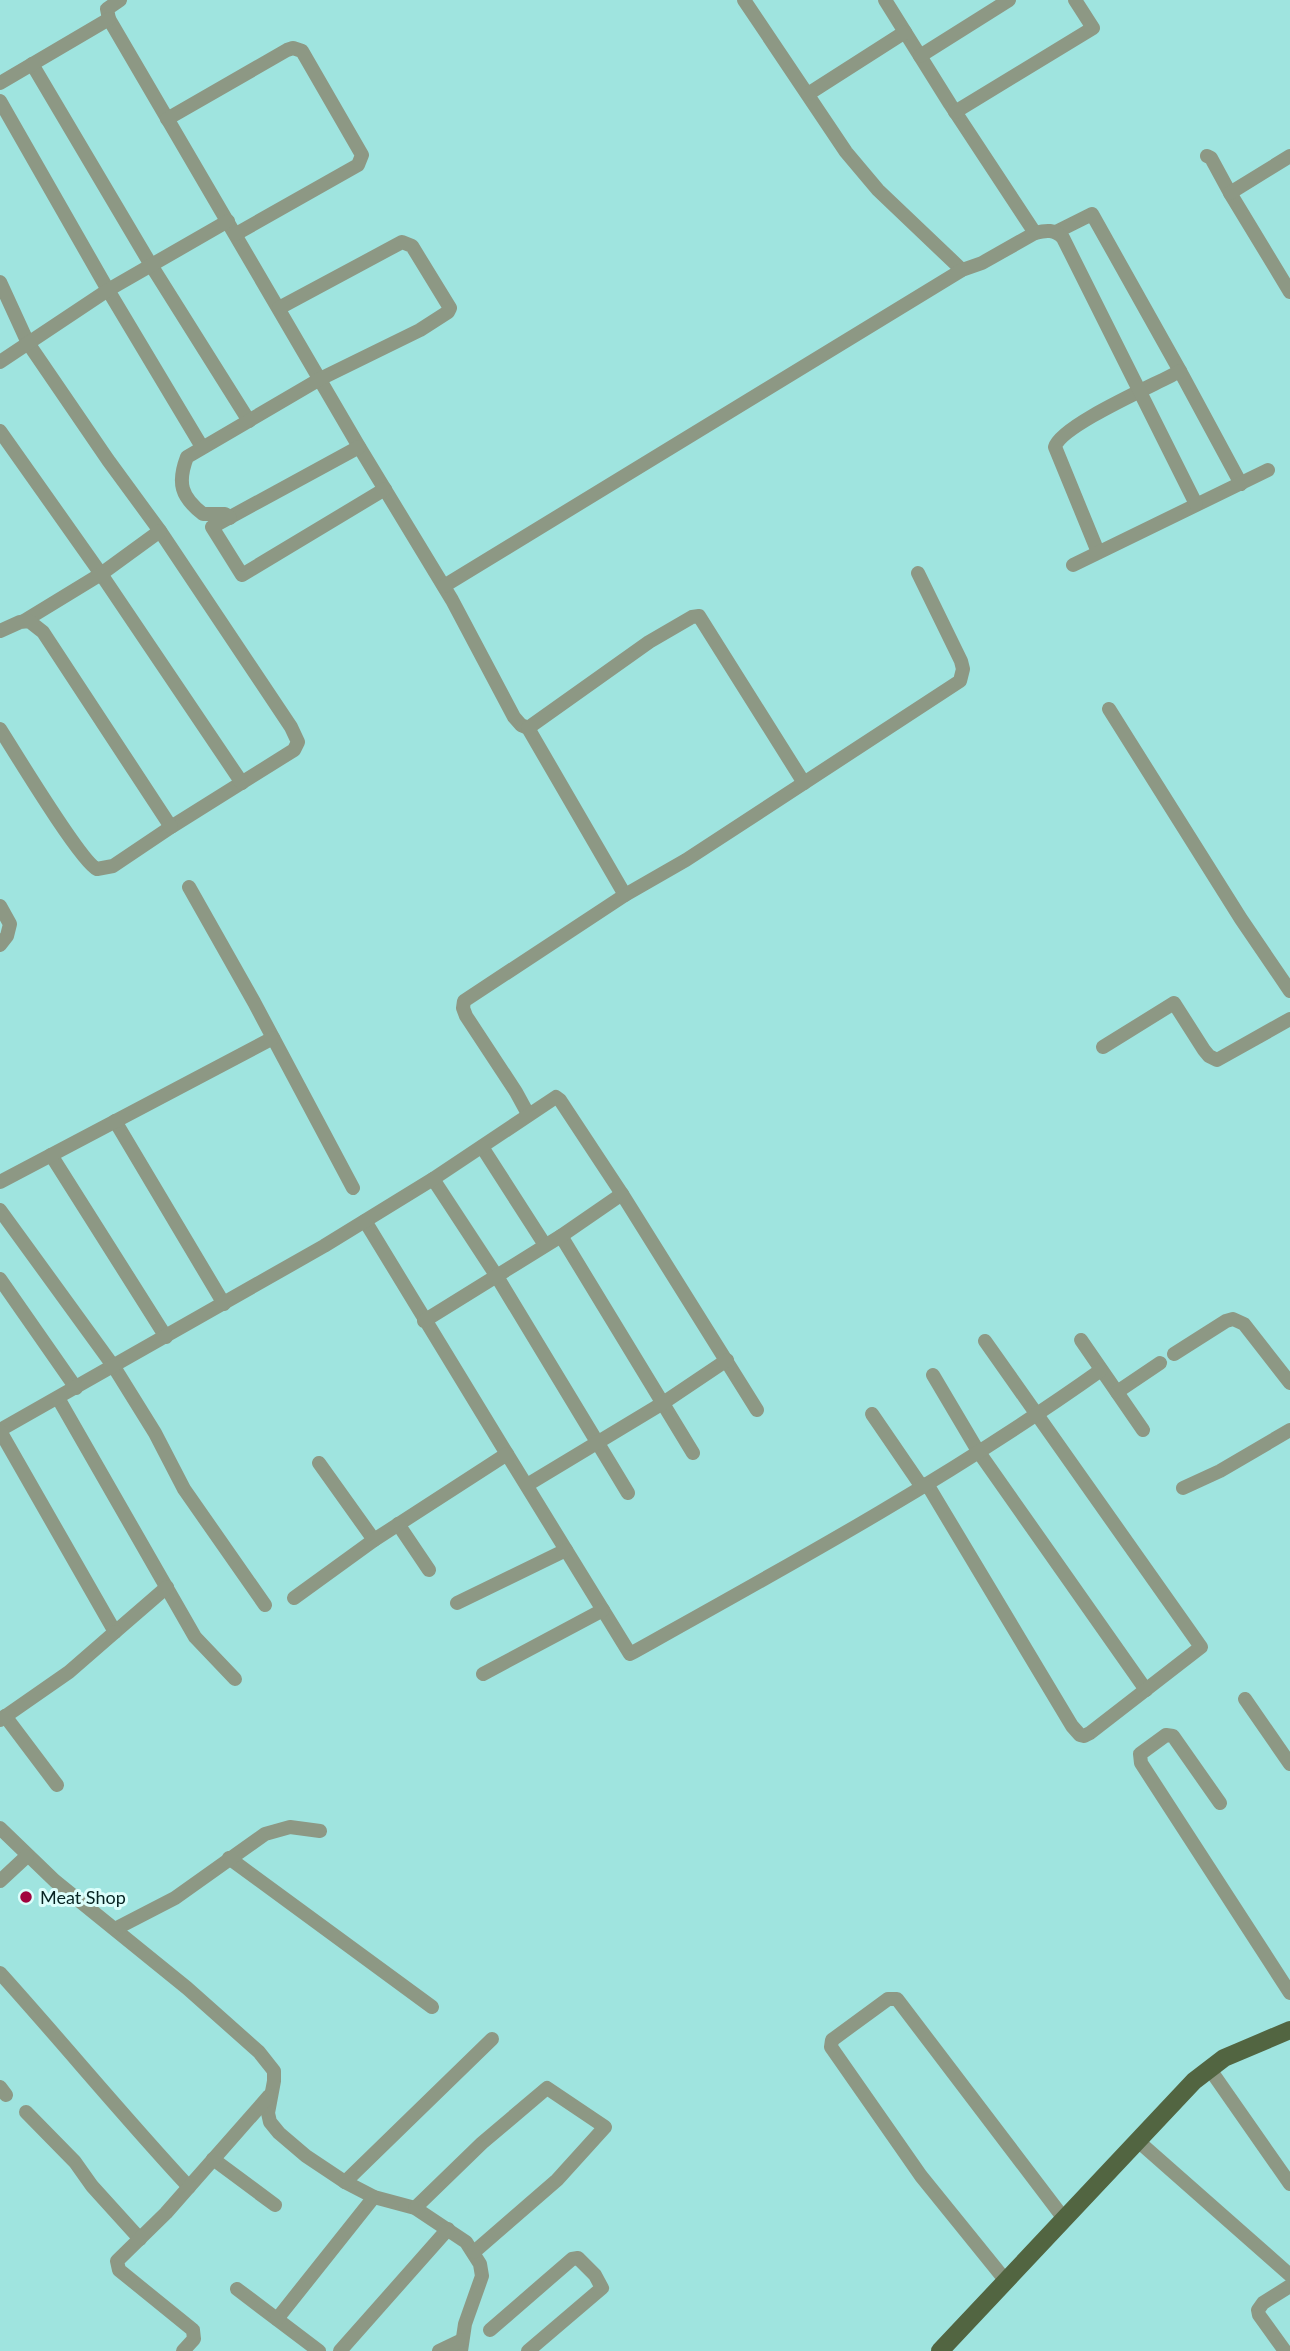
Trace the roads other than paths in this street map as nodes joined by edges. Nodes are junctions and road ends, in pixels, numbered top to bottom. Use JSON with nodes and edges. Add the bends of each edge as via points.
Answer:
{"nodes":[{"id":1,"x":120,"y":0,"type":"edge"},
{"id":2,"x":744,"y":0,"type":"edge"},
{"id":3,"x":885,"y":0,"type":"edge"},
{"id":4,"x":1009,"y":0,"type":"edge"},
{"id":5,"x":1076,"y":0,"type":"edge"},
{"id":6,"x":109,"y":19,"type":"junction"},
{"id":7,"x":905,"y":32,"type":"junction"},
{"id":8,"x":920,"y":56,"type":"junction"},
{"id":9,"x":32,"y":64,"type":"junction"},
{"id":10,"x":0,"y":83,"type":"edge"},
{"id":11,"x":808,"y":94,"type":"junction"},
{"id":12,"x":0,"y":101,"type":"edge"},
{"id":13,"x":956,"y":112,"type":"junction"},
{"id":14,"x":167,"y":119,"type":"junction"},
{"id":15,"x":1206,"y":156,"type":"dead end"},
{"id":16,"x":1290,"y":156,"type":"edge"},
{"id":17,"x":1230,"y":193,"type":"junction"},
{"id":18,"x":228,"y":220,"type":"junction"},
{"id":19,"x":1056,"y":232,"type":"junction"},
{"id":20,"x":1035,"y":233,"type":"junction"},
{"id":21,"x":236,"y":234,"type":"junction"},
{"id":22,"x":151,"y":265,"type":"junction"},
{"id":23,"x":962,"y":270,"type":"junction"},
{"id":24,"x":0,"y":282,"type":"edge"},
{"id":25,"x":108,"y":290,"type":"junction"},
{"id":26,"x":1290,"y":292,"type":"edge"},
{"id":27,"x":279,"y":308,"type":"junction"},
{"id":28,"x":28,"y":343,"type":"junction"},
{"id":29,"x":0,"y":362,"type":"edge"},
{"id":30,"x":1180,"y":371,"type":"junction"},
{"id":31,"x":320,"y":379,"type":"junction"},
{"id":32,"x":1141,"y":392,"type":"junction"},
{"id":33,"x":249,"y":421,"type":"junction"},
{"id":34,"x":0,"y":431,"type":"edge"},
{"id":35,"x":202,"y":447,"type":"junction"},
{"id":36,"x":359,"y":447,"type":"junction"},
{"id":37,"x":1268,"y":470,"type":"dead end"},
{"id":38,"x":1241,"y":484,"type":"junction"},
{"id":39,"x":385,"y":489,"type":"junction"},
{"id":40,"x":1196,"y":504,"type":"junction"},
{"id":41,"x":230,"y":518,"type":"junction"},
{"id":42,"x":160,"y":531,"type":"junction"},
{"id":43,"x":1098,"y":552,"type":"junction"},
{"id":44,"x":1073,"y":565,"type":"dead end"},
{"id":45,"x":101,"y":573,"type":"junction"},
{"id":46,"x":918,"y":573,"type":"dead end"},
{"id":47,"x":444,"y":586,"type":"junction"},
{"id":48,"x":24,"y":621,"type":"junction"},
{"id":49,"x":0,"y":631,"type":"edge"},
{"id":50,"x":1109,"y":709,"type":"dead end"},
{"id":51,"x":528,"y":728,"type":"junction"},
{"id":52,"x":0,"y":729,"type":"edge"},
{"id":53,"x":242,"y":783,"type":"junction"},
{"id":54,"x":804,"y":783,"type":"junction"},
{"id":55,"x":171,"y":827,"type":"junction"},
{"id":56,"x":188,"y":887,"type":"dead end"},
{"id":57,"x":625,"y":895,"type":"junction"},
{"id":58,"x":0,"y":906,"type":"edge"},
{"id":59,"x":0,"y":945,"type":"edge"},
{"id":60,"x":1290,"y":991,"type":"edge"},
{"id":61,"x":1290,"y":1019,"type":"edge"},
{"id":62,"x":273,"y":1038,"type":"junction"},
{"id":63,"x":1102,"y":1047,"type":"dead end"},
{"id":64,"x":528,"y":1114,"type":"junction"},
{"id":65,"x":115,"y":1121,"type":"junction"},
{"id":66,"x":482,"y":1147,"type":"junction"},
{"id":67,"x":51,"y":1155,"type":"junction"},
{"id":68,"x":433,"y":1179,"type":"junction"},
{"id":69,"x":0,"y":1182,"type":"edge"},
{"id":70,"x":353,"y":1188,"type":"dead end"},
{"id":71,"x":622,"y":1194,"type":"junction"},
{"id":72,"x":0,"y":1210,"type":"edge"},
{"id":73,"x":365,"y":1221,"type":"junction"},
{"id":74,"x":561,"y":1236,"type":"junction"},
{"id":75,"x":545,"y":1245,"type":"junction"},
{"id":76,"x":496,"y":1276,"type":"junction"},
{"id":77,"x":0,"y":1279,"type":"edge"},
{"id":78,"x":225,"y":1304,"type":"junction"},
{"id":79,"x":424,"y":1321,"type":"junction"},
{"id":80,"x":166,"y":1338,"type":"junction"},
{"id":81,"x":1080,"y":1340,"type":"dead end"},
{"id":82,"x":985,"y":1341,"type":"dead end"},
{"id":83,"x":1174,"y":1354,"type":"dead end"},
{"id":84,"x":727,"y":1360,"type":"junction"},
{"id":85,"x":1160,"y":1363,"type":"dead end"},
{"id":86,"x":114,"y":1367,"type":"junction"},
{"id":87,"x":1101,"y":1370,"type":"junction"},
{"id":88,"x":933,"y":1375,"type":"dead end"},
{"id":89,"x":1290,"y":1382,"type":"edge"},
{"id":90,"x":76,"y":1388,"type":"junction"},
{"id":91,"x":1117,"y":1392,"type":"junction"},
{"id":92,"x":58,"y":1398,"type":"junction"},
{"id":93,"x":663,"y":1403,"type":"junction"},
{"id":94,"x":757,"y":1410,"type":"dead end"},
{"id":95,"x":872,"y":1414,"type":"dead end"},
{"id":96,"x":1038,"y":1415,"type":"junction"},
{"id":97,"x":0,"y":1430,"type":"edge"},
{"id":98,"x":1143,"y":1430,"type":"dead end"},
{"id":99,"x":1290,"y":1430,"type":"edge"},
{"id":100,"x":597,"y":1443,"type":"junction"},
{"id":101,"x":978,"y":1451,"type":"junction"},
{"id":102,"x":693,"y":1452,"type":"dead end"},
{"id":103,"x":507,"y":1454,"type":"junction"},
{"id":104,"x":319,"y":1464,"type":"dead end"},
{"id":105,"x":527,"y":1485,"type":"junction"},
{"id":106,"x":925,"y":1485,"type":"junction"},
{"id":107,"x":1183,"y":1488,"type":"dead end"},
{"id":108,"x":628,"y":1493,"type":"dead end"},
{"id":109,"x":398,"y":1524,"type":"junction"},
{"id":110,"x":374,"y":1540,"type":"junction"},
{"id":111,"x":566,"y":1550,"type":"junction"},
{"id":112,"x":429,"y":1570,"type":"dead end"},
{"id":113,"x":167,"y":1587,"type":"junction"},
{"id":114,"x":294,"y":1598,"type":"dead end"},
{"id":115,"x":457,"y":1603,"type":"dead end"},
{"id":116,"x":265,"y":1605,"type":"dead end"},
{"id":117,"x":603,"y":1610,"type":"junction"},
{"id":118,"x":115,"y":1632,"type":"junction"},
{"id":119,"x":483,"y":1674,"type":"dead end"},
{"id":120,"x":235,"y":1679,"type":"dead end"},
{"id":121,"x":1146,"y":1690,"type":"junction"},
{"id":122,"x":1245,"y":1699,"type":"dead end"},
{"id":123,"x":3,"y":1718,"type":"edge"},
{"id":124,"x":1290,"y":1764,"type":"edge"},
{"id":125,"x":57,"y":1785,"type":"dead end"},
{"id":126,"x":1220,"y":1803,"type":"dead end"},
{"id":127,"x":0,"y":1828,"type":"edge"},
{"id":128,"x":320,"y":1831,"type":"dead end"},
{"id":129,"x":27,"y":1856,"type":"junction"},
{"id":130,"x":229,"y":1858,"type":"junction"},
{"id":131,"x":0,"y":1881,"type":"edge"},
{"id":132,"x":115,"y":1929,"type":"junction"},
{"id":133,"x":0,"y":1973,"type":"edge"},
{"id":134,"x":1290,"y":1993,"type":"edge"},
{"id":135,"x":432,"y":2007,"type":"dead end"},
{"id":136,"x":1290,"y":2029,"type":"edge"},
{"id":137,"x":492,"y":2039,"type":"dead end"},
{"id":138,"x":1209,"y":2068,"type":"junction"},
{"id":139,"x":271,"y":2095,"type":"junction"},
{"id":140,"x":26,"y":2112,"type":"dead end"},
{"id":141,"x":1138,"y":2141,"type":"junction"},
{"id":142,"x":213,"y":2160,"type":"junction"},
{"id":143,"x":345,"y":2182,"type":"junction"},
{"id":144,"x":1290,"y":2184,"type":"edge"},
{"id":145,"x":189,"y":2187,"type":"junction"},
{"id":146,"x":374,"y":2197,"type":"junction"},
{"id":147,"x":275,"y":2205,"type":"dead end"},
{"id":148,"x":415,"y":2208,"type":"junction"},
{"id":149,"x":1065,"y":2220,"type":"junction"},
{"id":150,"x":448,"y":2229,"type":"junction"},
{"id":151,"x":140,"y":2239,"type":"junction"},
{"id":152,"x":474,"y":2252,"type":"junction"},
{"id":153,"x":1290,"y":2275,"type":"edge"},
{"id":154,"x":1006,"y":2281,"type":"junction"},
{"id":155,"x":1290,"y":2286,"type":"edge"},
{"id":156,"x":237,"y":2289,"type":"dead end"},
{"id":157,"x":277,"y":2319,"type":"junction"},
{"id":158,"x":490,"y":2330,"type":"dead end"},
{"id":159,"x":461,"y":2346,"type":"edge"},
{"id":160,"x":183,"y":2351,"type":"edge"},
{"id":161,"x":319,"y":2351,"type":"edge"},
{"id":162,"x":340,"y":2351,"type":"edge"},
{"id":163,"x":439,"y":2351,"type":"edge"},
{"id":164,"x":528,"y":2351,"type":"edge"},
{"id":165,"x":940,"y":2351,"type":"edge"},
{"id":166,"x":1285,"y":2351,"type":"edge"}],
"edges":[{"from":1,"to":6,"type":"street","via":[[107,9]]},
{"from":2,"to":11,"type":"street"},
{"from":3,"to":7,"type":"street"},
{"from":4,"to":8,"type":"street"},
{"from":5,"to":13,"type":"street","via":[[1093,28]]},
{"from":6,"to":9,"type":"street"},
{"from":6,"to":14,"type":"street"},
{"from":7,"to":8,"type":"street"},
{"from":7,"to":11,"type":"street"},
{"from":8,"to":13,"type":"street"},
{"from":9,"to":10,"type":"street"},
{"from":9,"to":22,"type":"street"},
{"from":11,"to":23,"type":"street","via":[[878,190]]},
{"from":12,"to":25,"type":"street"},
{"from":13,"to":20,"type":"street"},
{"from":14,"to":18,"type":"street"},
{"from":14,"to":21,"type":"street","via":[[288,50],[302,51],[362,160]]},
{"from":15,"to":17,"type":"street"},
{"from":16,"to":17,"type":"street"},
{"from":17,"to":26,"type":"street"},
{"from":18,"to":21,"type":"street"},
{"from":18,"to":22,"type":"street"},
{"from":19,"to":20,"type":"street"},
{"from":19,"to":30,"type":"street","via":[[1092,214]]},
{"from":19,"to":32,"type":"street"},
{"from":20,"to":23,"type":"street"},
{"from":21,"to":27,"type":"street"},
{"from":22,"to":25,"type":"street"},
{"from":22,"to":33,"type":"street"},
{"from":23,"to":47,"type":"street"},
{"from":24,"to":28,"type":"street"},
{"from":25,"to":28,"type":"street"},
{"from":25,"to":35,"type":"street"},
{"from":27,"to":31,"type":"street"},
{"from":27,"to":31,"type":"street","via":[[402,242],[412,246],[450,308],[421,330]]},
{"from":28,"to":29,"type":"street"},
{"from":28,"to":42,"type":"street"},
{"from":30,"to":32,"type":"street"},
{"from":30,"to":38,"type":"street"},
{"from":31,"to":33,"type":"street"},
{"from":31,"to":36,"type":"street"},
{"from":32,"to":40,"type":"street"},
{"from":32,"to":43,"type":"street","via":[[1100,412],[1055,443]]},
{"from":33,"to":35,"type":"street"},
{"from":34,"to":45,"type":"street"},
{"from":35,"to":41,"type":"street","via":[[187,457],[181,477],[186,499],[203,514]]},
{"from":36,"to":39,"type":"street"},
{"from":36,"to":41,"type":"street"},
{"from":37,"to":38,"type":"street"},
{"from":38,"to":40,"type":"street"},
{"from":39,"to":41,"type":"street","via":[[242,575],[212,527]]},
{"from":39,"to":47,"type":"street"},
{"from":40,"to":43,"type":"street"},
{"from":42,"to":45,"type":"street"},
{"from":42,"to":53,"type":"street","via":[[298,742],[294,750]]},
{"from":43,"to":44,"type":"street"},
{"from":45,"to":48,"type":"street"},
{"from":45,"to":53,"type":"street"},
{"from":46,"to":54,"type":"street","via":[[961,661],[960,681]]},
{"from":47,"to":51,"type":"street","via":[[514,717]]},
{"from":48,"to":49,"type":"street"},
{"from":48,"to":55,"type":"street","via":[[38,627],[58,653]]},
{"from":50,"to":60,"type":"street"},
{"from":51,"to":54,"type":"street","via":[[649,642],[699,616]]},
{"from":51,"to":57,"type":"street"},
{"from":52,"to":55,"type":"street","via":[[93,868],[113,866]]},
{"from":53,"to":55,"type":"street"},
{"from":54,"to":57,"type":"street"},
{"from":56,"to":62,"type":"street"},
{"from":57,"to":64,"type":"street","via":[[464,1001],[466,1016]]},
{"from":58,"to":59,"type":"street","via":[[9,930]]},
{"from":61,"to":63,"type":"street","via":[[1217,1060],[1203,1050],[1174,1003]]},
{"from":62,"to":65,"type":"street"},
{"from":62,"to":70,"type":"street"},
{"from":64,"to":66,"type":"street"},
{"from":64,"to":71,"type":"street","via":[[552,1098],[560,1100]]},
{"from":65,"to":67,"type":"street"},
{"from":65,"to":78,"type":"street"},
{"from":66,"to":68,"type":"street"},
{"from":66,"to":75,"type":"street"},
{"from":67,"to":69,"type":"street"},
{"from":67,"to":80,"type":"street"},
{"from":68,"to":73,"type":"street"},
{"from":68,"to":76,"type":"street"},
{"from":71,"to":74,"type":"street"},
{"from":71,"to":84,"type":"street"},
{"from":72,"to":86,"type":"street"},
{"from":73,"to":78,"type":"street"},
{"from":73,"to":79,"type":"street"},
{"from":74,"to":75,"type":"street"},
{"from":74,"to":93,"type":"street"},
{"from":75,"to":76,"type":"street"},
{"from":76,"to":79,"type":"street"},
{"from":76,"to":100,"type":"street"},
{"from":77,"to":90,"type":"street"},
{"from":78,"to":80,"type":"street"},
{"from":79,"to":103,"type":"street"},
{"from":80,"to":86,"type":"street"},
{"from":81,"to":87,"type":"street"},
{"from":82,"to":96,"type":"street"},
{"from":83,"to":89,"type":"street","via":[[1226,1321],[1238,1320]]},
{"from":84,"to":93,"type":"street"},
{"from":84,"to":94,"type":"street"},
{"from":85,"to":91,"type":"street"},
{"from":86,"to":90,"type":"street"},
{"from":86,"to":116,"type":"street","via":[[184,1489]]},
{"from":87,"to":91,"type":"street"},
{"from":87,"to":96,"type":"street"},
{"from":88,"to":101,"type":"street"},
{"from":90,"to":92,"type":"street"},
{"from":91,"to":98,"type":"street"},
{"from":92,"to":97,"type":"street"},
{"from":92,"to":113,"type":"street"},
{"from":93,"to":100,"type":"street"},
{"from":93,"to":102,"type":"street"},
{"from":95,"to":106,"type":"street"},
{"from":96,"to":101,"type":"street"},
{"from":96,"to":121,"type":"street","via":[[1200,1643],[1198,1650]]},
{"from":97,"to":118,"type":"street"},
{"from":99,"to":107,"type":"street"},
{"from":100,"to":105,"type":"street"},
{"from":100,"to":108,"type":"street"},
{"from":101,"to":106,"type":"street"},
{"from":101,"to":121,"type":"street"},
{"from":103,"to":105,"type":"street"},
{"from":103,"to":109,"type":"street"},
{"from":104,"to":110,"type":"street"},
{"from":105,"to":111,"type":"street"},
{"from":106,"to":117,"type":"street","via":[[630,1654]]},
{"from":106,"to":121,"type":"street","via":[[1080,1735],[1090,1733]]},
{"from":109,"to":110,"type":"street"},
{"from":109,"to":112,"type":"street"},
{"from":110,"to":114,"type":"street"},
{"from":111,"to":115,"type":"street"},
{"from":111,"to":117,"type":"street"},
{"from":113,"to":118,"type":"street"},
{"from":113,"to":120,"type":"street","via":[[195,1637]]},
{"from":117,"to":119,"type":"street"},
{"from":118,"to":123,"type":"street","via":[[69,1672]]},
{"from":122,"to":124,"type":"street"},
{"from":123,"to":125,"type":"street"},
{"from":126,"to":134,"type":"street","via":[[1173,1736],[1166,1735],[1140,1754],[1140,1763]]},
{"from":127,"to":129,"type":"street"},
{"from":128,"to":130,"type":"street","via":[[297,1827],[271,1831]]},
{"from":129,"to":131,"type":"street"},
{"from":129,"to":132,"type":"street"},
{"from":130,"to":132,"type":"street","via":[[175,1898]]},
{"from":130,"to":135,"type":"street"},
{"from":132,"to":139,"type":"street","via":[[259,2052],[274,2070]]},
{"from":133,"to":145,"type":"street"},
{"from":136,"to":138,"type":"main road"},
{"from":137,"to":143,"type":"street"},
{"from":138,"to":141,"type":"main road"},
{"from":138,"to":144,"type":"street"},
{"from":139,"to":142,"type":"street"},
{"from":139,"to":143,"type":"street","via":[[268,2113],[273,2126]]},
{"from":140,"to":151,"type":"street"},
{"from":141,"to":149,"type":"main road"},
{"from":141,"to":153,"type":"street"},
{"from":142,"to":145,"type":"street"},
{"from":142,"to":147,"type":"street"},
{"from":143,"to":146,"type":"street"},
{"from":145,"to":151,"type":"street"},
{"from":146,"to":148,"type":"street"},
{"from":146,"to":157,"type":"street"},
{"from":148,"to":150,"type":"street"},
{"from":148,"to":152,"type":"street","via":[[547,2088],[605,2127],[557,2179]]},
{"from":149,"to":154,"type":"main road"},
{"from":149,"to":154,"type":"street","via":[[897,1999],[887,1999],[832,2040],[831,2048],[914,2166]]},
{"from":150,"to":152,"type":"street"},
{"from":150,"to":162,"type":"street"},
{"from":151,"to":160,"type":"street","via":[[118,2258],[117,2266],[192,2330],[194,2339]]},
{"from":152,"to":159,"type":"street","via":[[482,2276]]},
{"from":154,"to":165,"type":"main road"},
{"from":155,"to":166,"type":"street","via":[[1258,2310]]},
{"from":156,"to":157,"type":"street"},
{"from":157,"to":161,"type":"street"},
{"from":158,"to":164,"type":"street","via":[[578,2258],[602,2288]]},
{"from":159,"to":163,"type":"street"}]}
